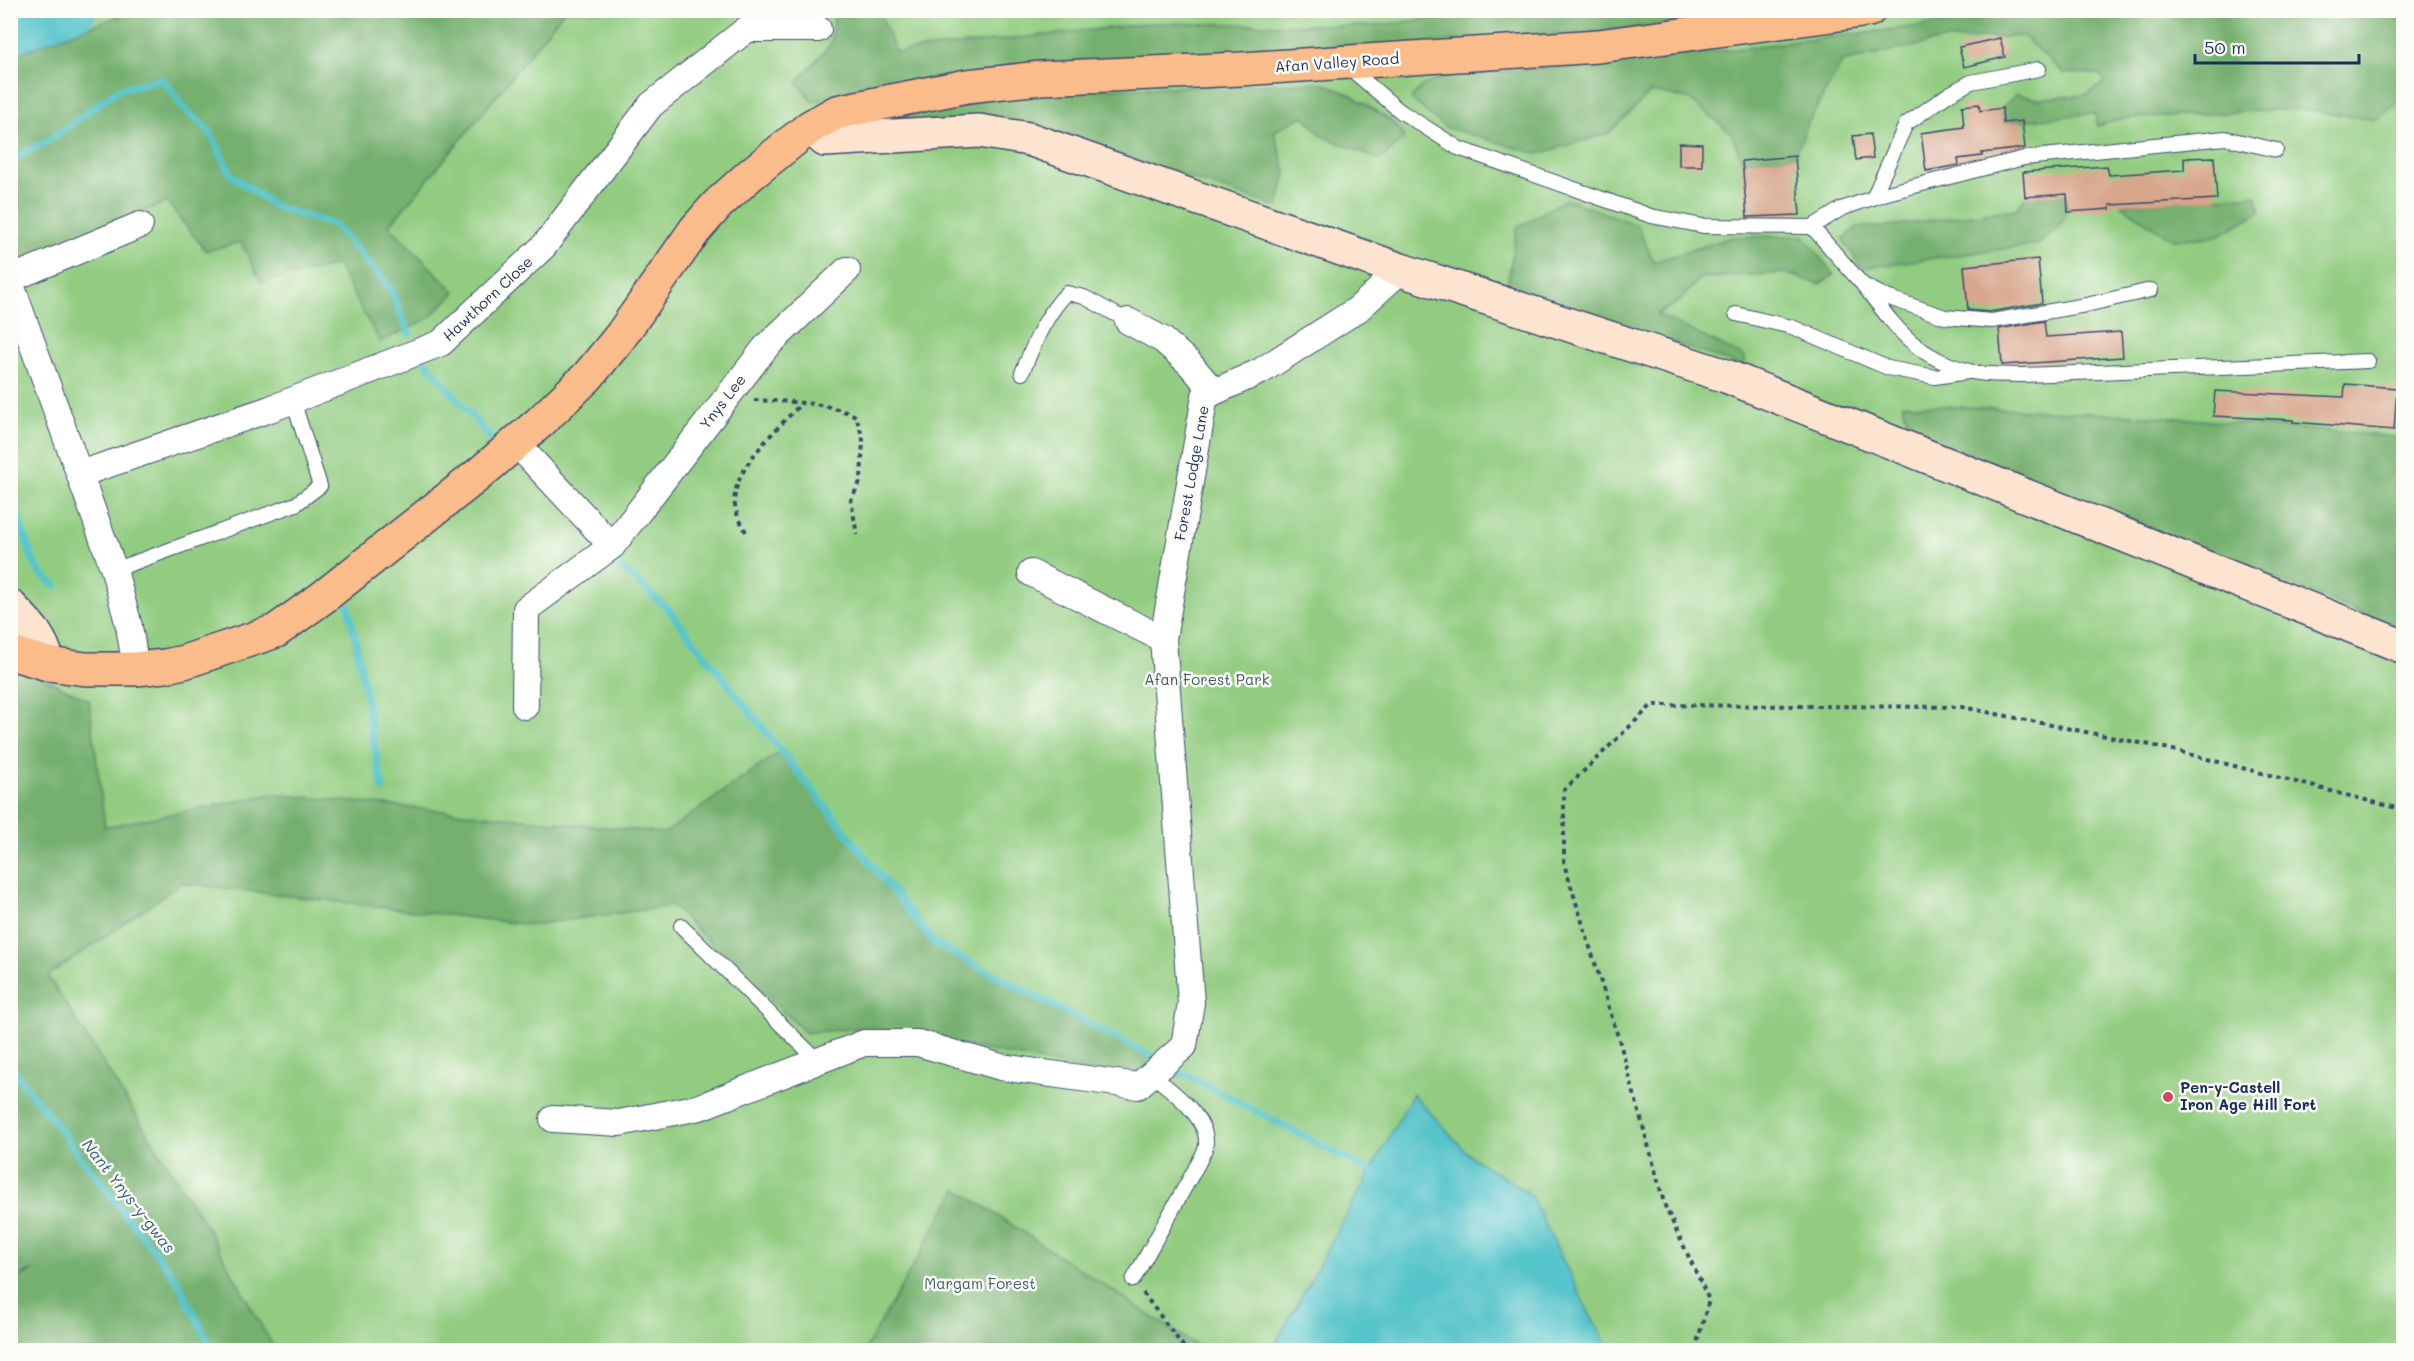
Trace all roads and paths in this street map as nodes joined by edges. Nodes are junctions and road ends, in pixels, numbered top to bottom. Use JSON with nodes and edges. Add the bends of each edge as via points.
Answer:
{"nodes":[{"id":1,"x":1869,"y":10,"type":"edge"},
{"id":2,"x":819,"y":29,"type":"dead end"},
{"id":3,"x":1344,"y":63,"type":"junction"},
{"id":4,"x":2039,"y":69,"type":"dead end"},
{"id":5,"x":810,"y":127,"type":"junction"},
{"id":6,"x":2276,"y":150,"type":"dead end"},
{"id":7,"x":1873,"y":198,"type":"junction"},
{"id":8,"x":140,"y":225,"type":"dead end"},
{"id":9,"x":1812,"y":227,"type":"junction"},
{"id":10,"x":847,"y":270,"type":"dead end"},
{"id":11,"x":1401,"y":270,"type":"junction"},
{"id":12,"x":10,"y":280,"type":"edge"},
{"id":13,"x":1863,"y":285,"type":"junction"},
{"id":14,"x":2151,"y":290,"type":"dead end"},
{"id":15,"x":1736,"y":314,"type":"dead end"},
{"id":16,"x":1128,"y":321,"type":"joint"},
{"id":17,"x":2368,"y":361,"type":"dead end"},
{"id":18,"x":1970,"y":372,"type":"junction"},
{"id":19,"x":1022,"y":373,"type":"dead end"},
{"id":20,"x":1214,"y":392,"type":"junction"},
{"id":21,"x":726,"y":399,"type":"junction"},
{"id":22,"x":293,"y":400,"type":"junction"},
{"id":23,"x":803,"y":403,"type":"junction"},
{"id":24,"x":516,"y":443,"type":"junction"},
{"id":25,"x":80,"y":474,"type":"junction"},
{"id":26,"x":746,"y":532,"type":"dead end"},
{"id":27,"x":857,"y":535,"type":"dead end"},
{"id":28,"x":612,"y":546,"type":"junction"},
{"id":29,"x":114,"y":570,"type":"junction"},
{"id":30,"x":1032,"y":573,"type":"dead end"},
{"id":31,"x":10,"y":606,"type":"edge"},
{"id":32,"x":1163,"y":639,"type":"junction"},
{"id":33,"x":2403,"y":647,"type":"edge"},
{"id":34,"x":10,"y":653,"type":"edge"},
{"id":35,"x":48,"y":664,"type":"junction"},
{"id":36,"x":136,"y":669,"type":"junction"},
{"id":37,"x":525,"y":706,"type":"dead end"},
{"id":38,"x":2403,"y":810,"type":"edge"},
{"id":39,"x":681,"y":926,"type":"dead end"},
{"id":40,"x":818,"y":1061,"type":"junction"},
{"id":41,"x":1161,"y":1067,"type":"junction"},
{"id":42,"x":553,"y":1119,"type":"dead end"},
{"id":43,"x":1134,"y":1280,"type":"joint"},
{"id":44,"x":1186,"y":1350,"type":"edge"},
{"id":45,"x":1695,"y":1350,"type":"edge"}],
"edges":[{"from":1,"to":3,"type":"main road","name":"Afan Valley Road","via":[[1598,46]]},
{"from":2,"to":22,"type":"street","name":"Hawthorn Close","via":[[747,29],[651,105],[544,246],[441,343]]},
{"from":3,"to":5,"type":"main road","name":"Afan Valley Road","via":[[1041,78],[967,86],[837,112]]},
{"from":3,"to":9,"type":"lane","via":[[1400,111],[1458,148],[1651,216],[1703,226]]},
{"from":4,"to":7,"type":"lane","via":[[1971,82],[1906,124]]},
{"from":5,"to":11,"type":"main road","via":[[825,140],[979,131],[1029,139]]},
{"from":5,"to":24,"type":"main road","name":"Afan Valley Road","via":[[718,204],[588,376]]},
{"from":6,"to":7,"type":"lane","via":[[2225,138],[2024,158]]},
{"from":7,"to":9,"type":"lane","via":[[1841,209]]},
{"from":8,"to":12,"type":"street"},
{"from":9,"to":13,"type":"lane"},
{"from":10,"to":21,"type":"street","name":"Ynys Lee","via":[[765,348]]},
{"from":11,"to":20,"type":"street","name":"Forest Lodge Lane","via":[[1358,309],[1261,370]]},
{"from":11,"to":33,"type":"main road","via":[[1726,376]]},
{"from":12,"to":25,"type":"street"},
{"from":13,"to":14,"type":"lane","via":[[1945,317],[1992,321]]},
{"from":13,"to":18,"type":"lane","via":[[1898,330],[1928,356]]},
{"from":15,"to":18,"type":"lane","via":[[1791,327],[1888,368],[1935,376]]},
{"from":16,"to":19,"type":"lane","via":[[1084,297],[1067,293],[1041,330]]},
{"from":16,"to":20,"type":"street","via":[[1163,340]]},
{"from":17,"to":18,"type":"lane","via":[[2024,375]]},
{"from":20,"to":32,"type":"street","name":"Forest Lodge Lane","via":[[1205,396]]},
{"from":21,"to":23,"type":"path"},
{"from":21,"to":28,"type":"street","name":"Ynys Lee"},
{"from":22,"to":25,"type":"street","name":"Hawthorn Close"},
{"from":22,"to":29,"type":"lane","via":[[320,486],[296,504]]},
{"from":23,"to":26,"type":"path","via":[[751,461],[736,484],[735,506]]},
{"from":23,"to":27,"type":"path","via":[[856,416],[863,439],[861,480],[851,500]]},
{"from":24,"to":28,"type":"street"},
{"from":24,"to":36,"type":"main road","name":"Afan Valley Road","via":[[276,631],[184,662]]},
{"from":25,"to":29,"type":"street"},
{"from":28,"to":37,"type":"street","name":"Ynys Lee","via":[[526,609]]},
{"from":29,"to":36,"type":"street"},
{"from":30,"to":32,"type":"street"},
{"from":31,"to":35,"type":"main road","via":[[40,638]]},
{"from":32,"to":41,"type":"street","name":"Forest Lodge Lane","via":[[1191,1003],[1184,1046]]},
{"from":34,"to":35,"type":"main road","name":"Afan Valley Road"},
{"from":35,"to":36,"type":"main road","name":"Afan Valley Road"},
{"from":38,"to":45,"type":"path","via":[[2165,748],[1962,707],[1652,705],[1564,790],[1564,864],[1620,1043],[1665,1206],[1709,1300]]},
{"from":39,"to":40,"type":"lane"},
{"from":40,"to":41,"type":"street","via":[[864,1044],[918,1043],[1001,1067],[1138,1086]]},
{"from":40,"to":42,"type":"street","via":[[700,1107],[619,1123]]},
{"from":41,"to":43,"type":"lane","via":[[1204,1131],[1206,1145]]},
{"from":43,"to":44,"type":"path"}]}
